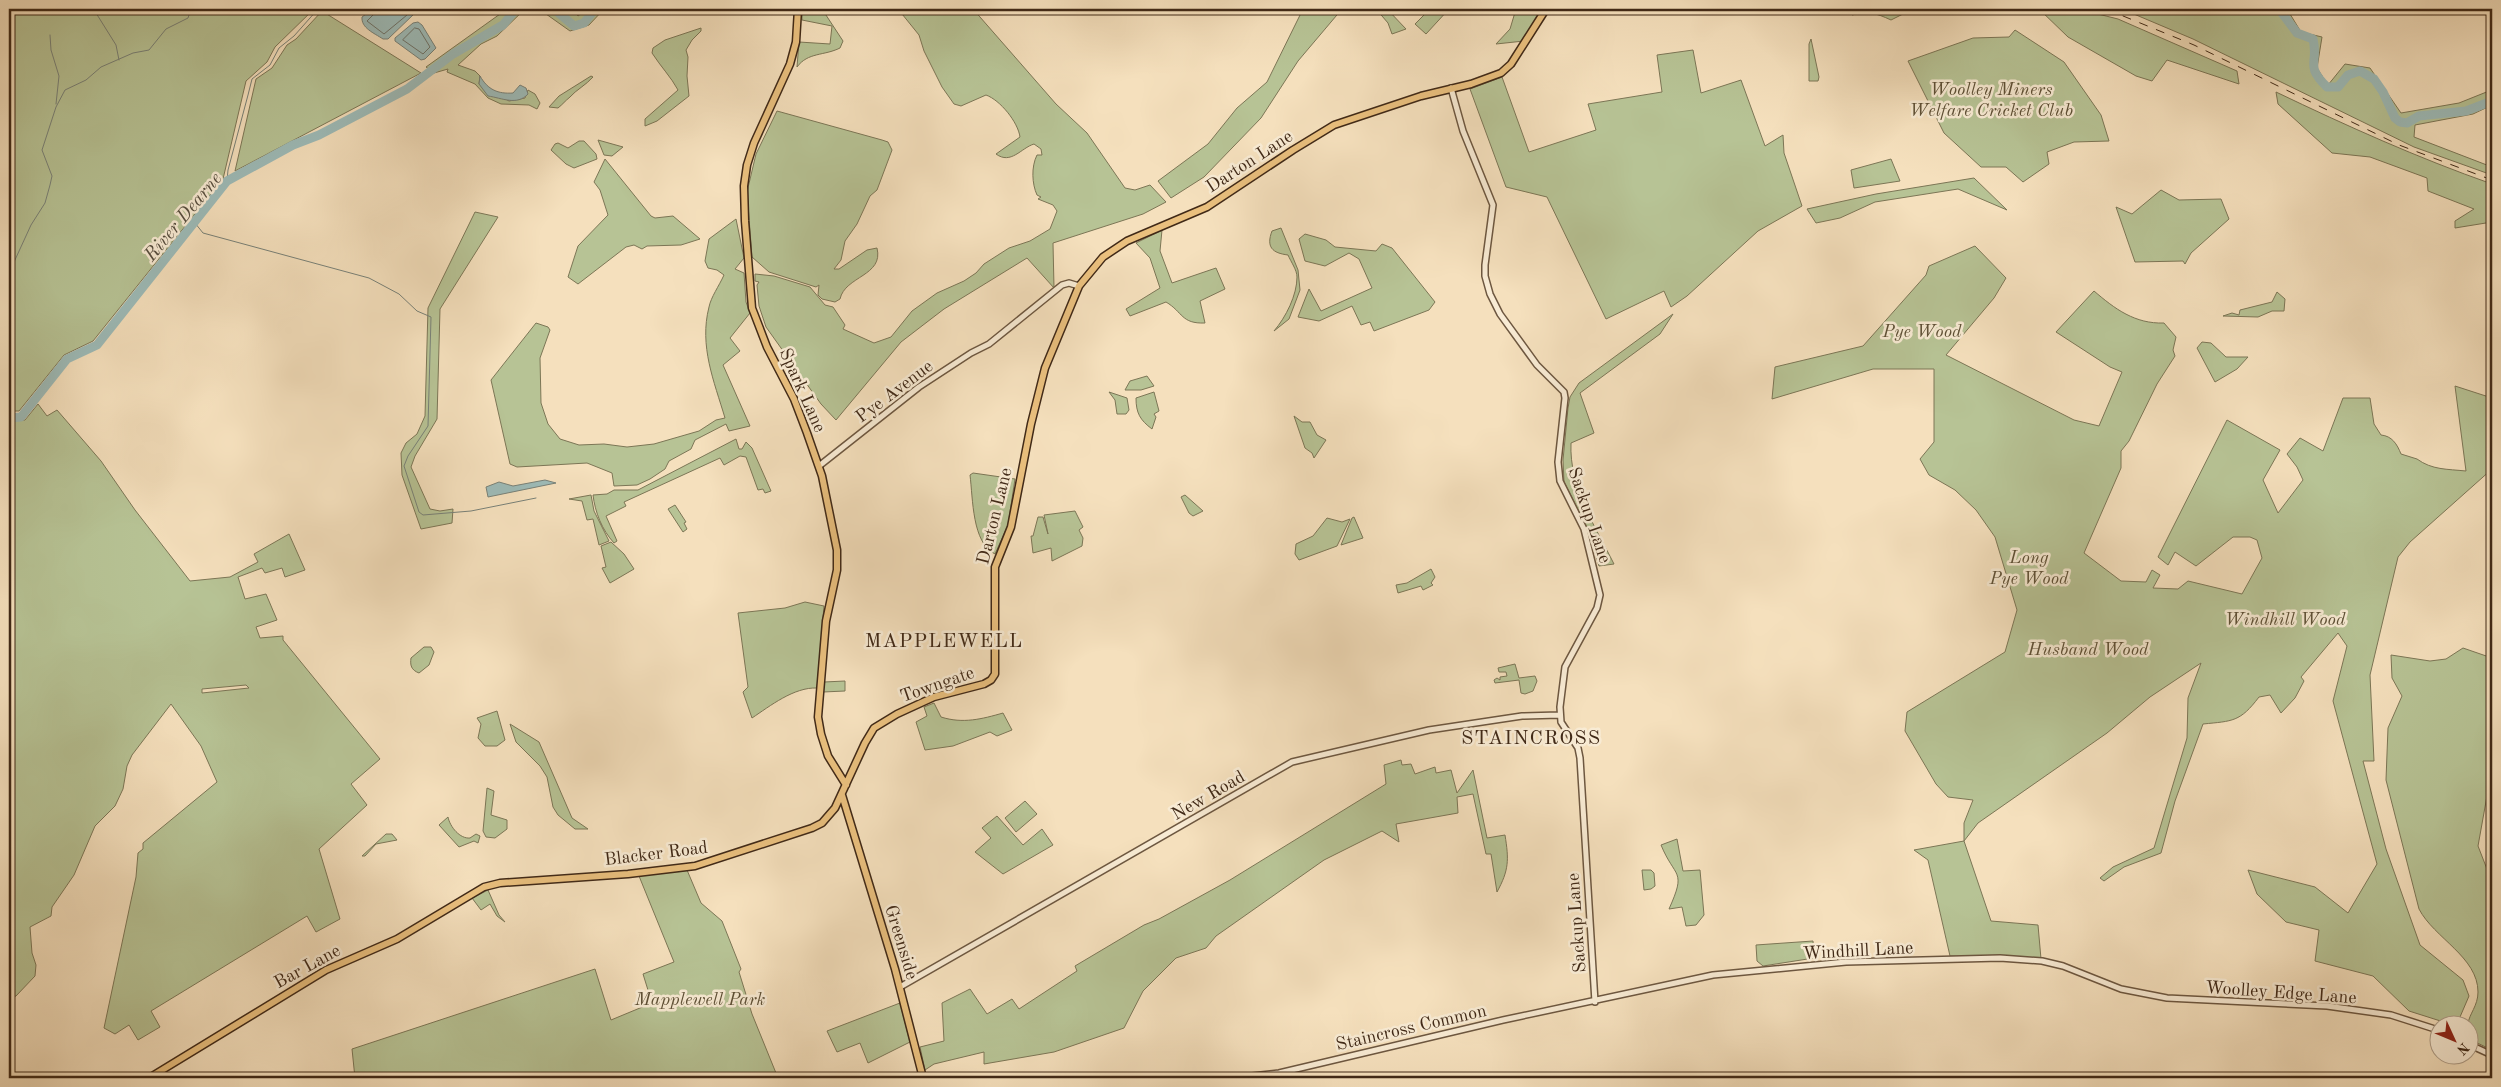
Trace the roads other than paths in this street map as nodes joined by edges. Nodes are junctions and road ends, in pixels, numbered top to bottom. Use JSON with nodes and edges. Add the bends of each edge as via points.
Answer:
{"nodes":[{"id":1,"x":798,"y":9,"type":"edge"},
{"id":2,"x":1546,"y":9,"type":"edge"},
{"id":3,"x":1452,"y":88,"type":"junction"},
{"id":4,"x":1079,"y":286,"type":"junction"},
{"id":5,"x":819,"y":466,"type":"junction"},
{"id":6,"x":995,"y":674,"type":"joint"},
{"id":7,"x":1559,"y":715,"type":"junction"},
{"id":8,"x":846,"y":785,"type":"junction"},
{"id":9,"x":842,"y":795,"type":"junction"},
{"id":10,"x":835,"y":808,"type":"junction"},
{"id":11,"x":849,"y":816,"type":"junction"},
{"id":12,"x":484,"y":887,"type":"joint"},
{"id":13,"x":900,"y":987,"type":"junction"},
{"id":14,"x":2121,"y":989,"type":"joint"},
{"id":15,"x":1595,"y":1002,"type":"junction"},
{"id":16,"x":2428,"y":1027,"type":"edge"},
{"id":17,"x":2478,"y":1049,"type":"edge"},
{"id":18,"x":2492,"y":1055,"type":"edge"},
{"id":19,"x":150,"y":1078,"type":"edge"},
{"id":20,"x":923,"y":1078,"type":"edge"},
{"id":21,"x":1234,"y":1078,"type":"edge"}],
"edges":[{"from":1,"to":5,"type":"main road","name":"Spark Lane","via":[[793,55],[754,143],[745,176],[744,202],[752,308],[767,347],[798,407]]},
{"from":2,"to":3,"type":"main road","name":"Darton Lane","via":[[1511,64],[1501,73]]},
{"from":3,"to":4,"type":"main road","name":"Darton Lane","via":[[1324,130],[1220,199],[1113,249],[1093,266]]},
{"from":3,"to":7,"type":"street","name":"Sackup Lane","via":[[1463,131],[1492,205],[1485,265],[1490,294],[1500,314],[1537,365],[1566,398],[1558,462],[1560,481],[1584,529],[1600,595],[1597,608],[1565,667]]},
{"from":4,"to":5,"type":"street","name":"Pye Avenue","via":[[1062,285],[989,344],[971,352],[919,387]]},
{"from":4,"to":6,"type":"main road","name":"Darton Lane","via":[[1045,368],[1011,527],[995,567]]},
{"from":5,"to":8,"type":"main road","name":"Spark Lane","via":[[838,558],[826,621],[819,726],[828,756]]},
{"from":6,"to":8,"type":"main road","name":"Towngate","via":[[984,684],[934,697],[874,728]]},
{"from":7,"to":13,"type":"street","name":"New Road","via":[[1522,716],[1428,730],[1292,762]]},
{"from":7,"to":15,"type":"street","name":"Sackup Lane","via":[[1578,748],[1580,758]]},
{"from":8,"to":9,"type":"main road","name":"Towngate"},
{"from":9,"to":10,"type":"main road","name":"Blacker Road"},
{"from":9,"to":11,"type":"main road","name":"Greenside"},
{"from":10,"to":11,"type":"main road"},
{"from":10,"to":12,"type":"main road","name":"Blacker Road","via":[[816,827],[707,864]]},
{"from":11,"to":13,"type":"main road","name":"Greenside"},
{"from":12,"to":19,"type":"main road","name":"Bar Lane","via":[[396,939],[326,970]]},
{"from":13,"to":20,"type":"main road","name":"Greenside"},
{"from":14,"to":15,"type":"street","name":"Windhill Lane","via":[[2042,961],[1967,958],[1846,962],[1713,975]]},
{"from":14,"to":16,"type":"street","name":"Woolley Edge Lane","via":[[2167,998],[2360,1010],[2391,1015]]},
{"from":15,"to":21,"type":"street","name":"Staincross Common","via":[[1503,1020],[1279,1073]]},
{"from":17,"to":18,"type":"street"}]}
